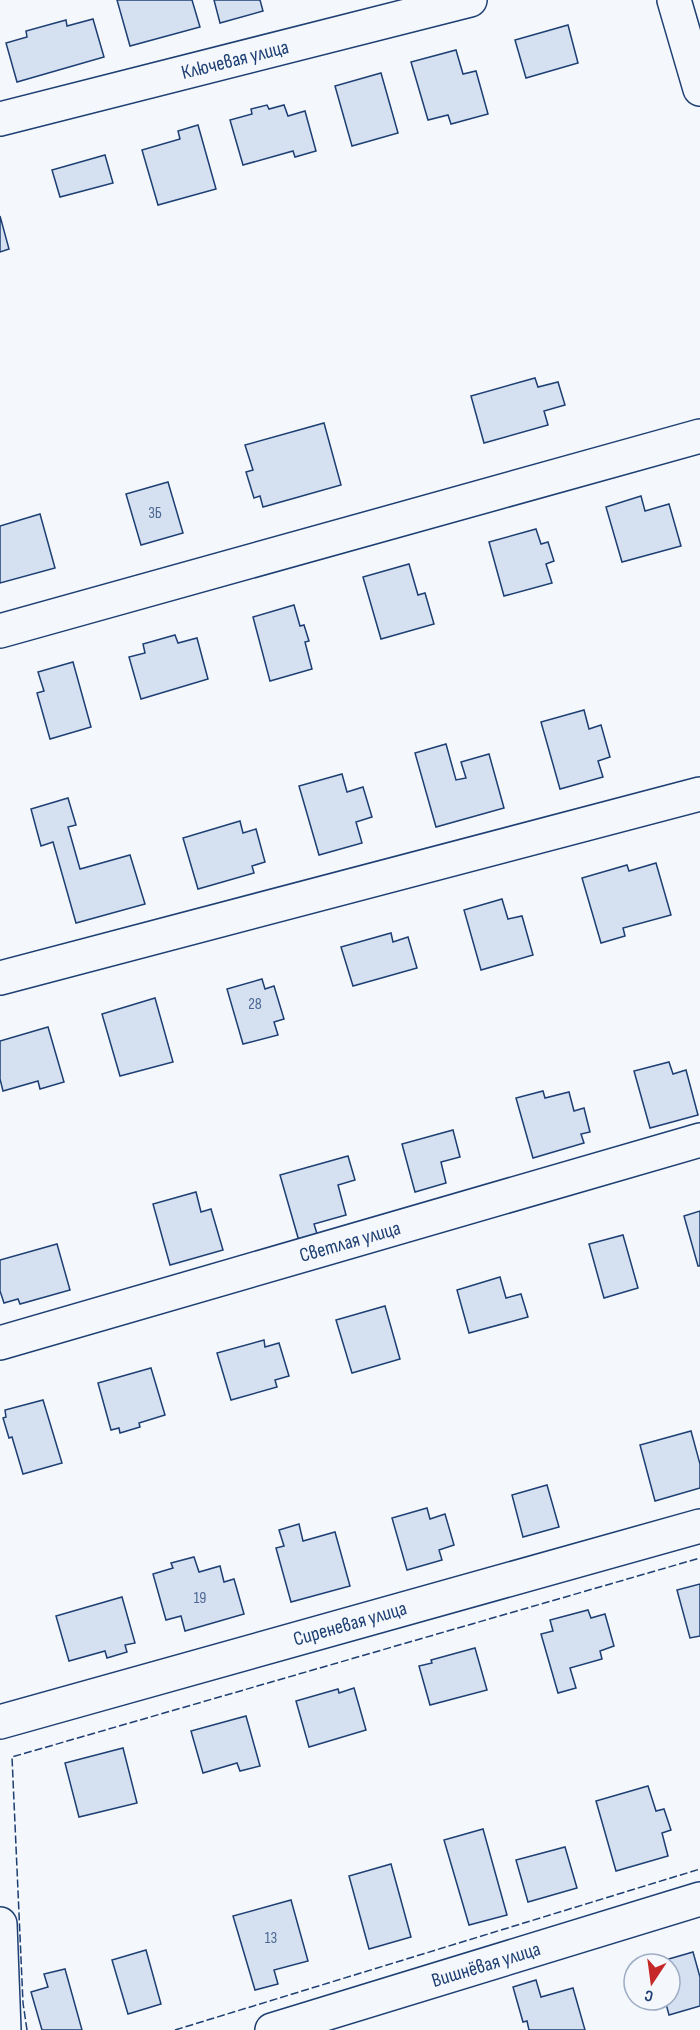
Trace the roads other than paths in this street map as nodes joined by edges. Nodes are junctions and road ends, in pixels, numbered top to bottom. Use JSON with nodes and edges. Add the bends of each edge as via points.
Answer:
{"nodes":[{"id":1,"x":470,"y":0,"type":"edge"},
{"id":2,"x":675,"y":0,"type":"edge"},
{"id":3,"x":700,"y":89,"type":"edge"},
{"id":4,"x":0,"y":119,"type":"edge"},
{"id":5,"x":700,"y":436,"type":"edge"},
{"id":6,"x":0,"y":631,"type":"edge"},
{"id":7,"x":700,"y":794,"type":"edge"},
{"id":8,"x":0,"y":978,"type":"edge"},
{"id":9,"x":700,"y":1140,"type":"edge"},
{"id":10,"x":0,"y":1343,"type":"edge"},
{"id":11,"x":700,"y":1526,"type":"edge"},
{"id":12,"x":0,"y":1722,"type":"edge"},
{"id":13,"x":700,"y":1899,"type":"edge"},
{"id":14,"x":0,"y":1923,"type":"edge"},
{"id":15,"x":3,"y":2030,"type":"edge"},
{"id":16,"x":272,"y":2030,"type":"edge"}],
"edges":[{"from":1,"to":4,"type":"street","name":"Ключевая улица"},
{"from":2,"to":3,"type":"street"},
{"from":5,"to":6,"type":"street"},
{"from":7,"to":8,"type":"street"},
{"from":9,"to":10,"type":"street","name":"Светлая улица"},
{"from":11,"to":12,"type":"street","name":"Сиреневая улица"},
{"from":13,"to":16,"type":"street","name":"Вишнёвая улица"},
{"from":14,"to":15,"type":"street"}]}
